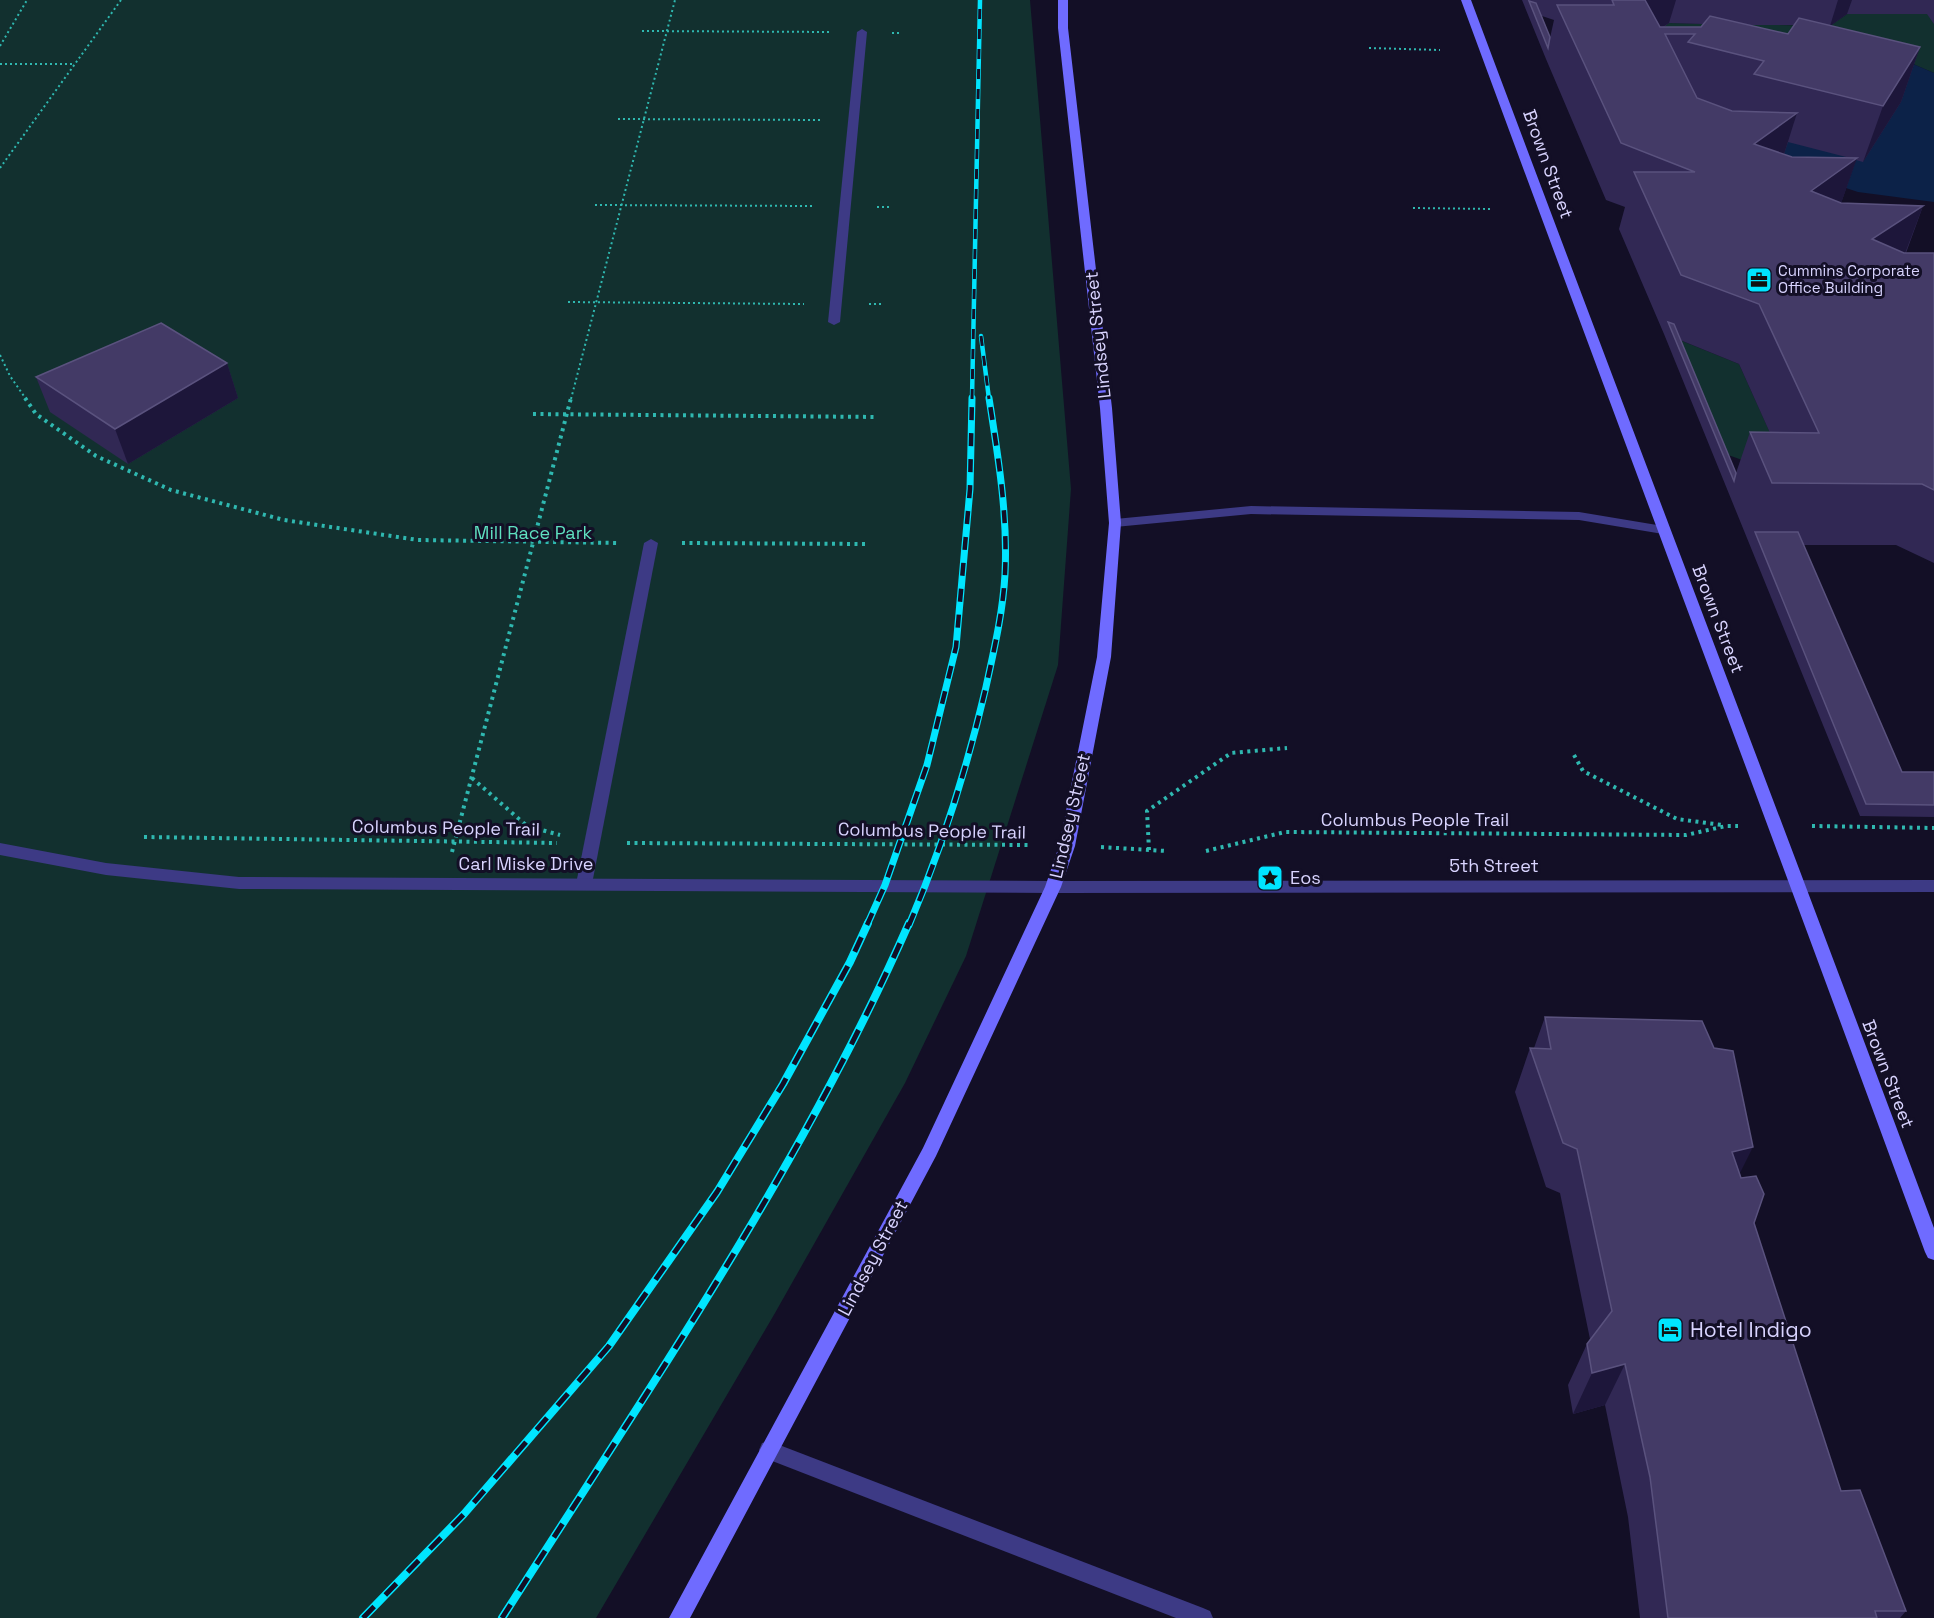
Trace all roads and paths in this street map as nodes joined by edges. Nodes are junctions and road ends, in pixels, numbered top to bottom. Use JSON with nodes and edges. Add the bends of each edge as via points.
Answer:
{"nodes":[{"id":1,"x":27,"y":0,"type":"edge"},
{"id":2,"x":121,"y":0,"type":"edge"},
{"id":3,"x":675,"y":0,"type":"edge"},
{"id":4,"x":1063,"y":0,"type":"edge"},
{"id":5,"x":1466,"y":0,"type":"edge"},
{"id":6,"x":642,"y":32,"type":"dead end"},
{"id":7,"x":667,"y":32,"type":"junction"},
{"id":8,"x":862,"y":32,"type":"junction"},
{"id":9,"x":901,"y":33,"type":"dead end"},
{"id":10,"x":0,"y":46,"type":"edge"},
{"id":11,"x":1369,"y":48,"type":"dead end"},
{"id":12,"x":1440,"y":50,"type":"dead end"},
{"id":13,"x":0,"y":64,"type":"edge"},
{"id":14,"x":75,"y":64,"type":"junction"},
{"id":15,"x":618,"y":118,"type":"dead end"},
{"id":16,"x":644,"y":119,"type":"junction"},
{"id":17,"x":854,"y":120,"type":"junction"},
{"id":18,"x":0,"y":168,"type":"edge"},
{"id":19,"x":595,"y":205,"type":"dead end"},
{"id":20,"x":621,"y":206,"type":"junction"},
{"id":21,"x":846,"y":207,"type":"junction"},
{"id":22,"x":890,"y":207,"type":"dead end"},
{"id":23,"x":1413,"y":208,"type":"dead end"},
{"id":24,"x":1493,"y":209,"type":"dead end"},
{"id":25,"x":568,"y":302,"type":"dead end"},
{"id":26,"x":596,"y":303,"type":"junction"},
{"id":27,"x":884,"y":304,"type":"dead end"},
{"id":28,"x":836,"y":305,"type":"junction"},
{"id":29,"x":834,"y":322,"type":"dead end"},
{"id":30,"x":0,"y":355,"type":"edge"},
{"id":31,"x":533,"y":414,"type":"dead end"},
{"id":32,"x":567,"y":414,"type":"junction"},
{"id":33,"x":878,"y":417,"type":"dead end"},
{"id":34,"x":1116,"y":523,"type":"junction"},
{"id":35,"x":1663,"y":530,"type":"junction"},
{"id":36,"x":534,"y":542,"type":"junction"},
{"id":37,"x":651,"y":543,"type":"junction"},
{"id":38,"x":869,"y":544,"type":"dead end"},
{"id":39,"x":1287,"y":748,"type":"dead end"},
{"id":40,"x":1574,"y":755,"type":"dead end"},
{"id":41,"x":472,"y":778,"type":"junction"},
{"id":42,"x":1726,"y":826,"type":"junction"},
{"id":43,"x":1777,"y":826,"type":"junction"},
{"id":44,"x":1934,"y":828,"type":"edge"},
{"id":45,"x":135,"y":837,"type":"dead end"},
{"id":46,"x":455,"y":841,"type":"junction"},
{"id":47,"x":592,"y":843,"type":"junction"},
{"id":48,"x":1067,"y":846,"type":"junction"},
{"id":49,"x":0,"y":849,"type":"edge"},
{"id":50,"x":1149,"y":850,"type":"junction"},
{"id":51,"x":1171,"y":851,"type":"dead end"},
{"id":52,"x":1203,"y":852,"type":"dead end"},
{"id":53,"x":444,"y":883,"type":"junction"},
{"id":54,"x":584,"y":884,"type":"junction"},
{"id":55,"x":1797,"y":885,"type":"junction"},
{"id":56,"x":1934,"y":886,"type":"edge"},
{"id":57,"x":1053,"y":887,"type":"junction"},
{"id":58,"x":1934,"y":1252,"type":"edge"},
{"id":59,"x":769,"y":1450,"type":"junction"},
{"id":60,"x":679,"y":1618,"type":"edge"},
{"id":61,"x":1203,"y":1618,"type":"edge"}],
"edges":[{"from":1,"to":10,"type":"path"},
{"from":2,"to":14,"type":"path"},
{"from":3,"to":7,"type":"path"},
{"from":4,"to":34,"type":"main road","name":"Lindsey Street"},
{"from":5,"to":35,"type":"main road","name":"Brown Street"},
{"from":6,"to":7,"type":"path"},
{"from":7,"to":8,"type":"path"},
{"from":7,"to":16,"type":"path"},
{"from":8,"to":9,"type":"path"},
{"from":8,"to":17,"type":"street"},
{"from":11,"to":12,"type":"path"},
{"from":13,"to":14,"type":"path"},
{"from":14,"to":18,"type":"path"},
{"from":15,"to":16,"type":"path"},
{"from":16,"to":17,"type":"path"},
{"from":16,"to":20,"type":"path"},
{"from":17,"to":21,"type":"street"},
{"from":19,"to":20,"type":"path"},
{"from":20,"to":21,"type":"path"},
{"from":20,"to":26,"type":"path"},
{"from":21,"to":22,"type":"path"},
{"from":21,"to":28,"type":"street"},
{"from":23,"to":24,"type":"path"},
{"from":25,"to":26,"type":"path"},
{"from":26,"to":28,"type":"path"},
{"from":26,"to":32,"type":"path"},
{"from":27,"to":28,"type":"path"},
{"from":28,"to":29,"type":"street"},
{"from":30,"to":36,"type":"path","via":[[36,414],[96,456],[171,490],[284,520],[418,540]]},
{"from":31,"to":32,"type":"path"},
{"from":32,"to":33,"type":"path"},
{"from":32,"to":36,"type":"path"},
{"from":34,"to":35,"type":"street","via":[[1251,510],[1579,516]]},
{"from":34,"to":48,"type":"main road","name":"Lindsey Street","via":[[1104,657]]},
{"from":35,"to":43,"type":"main road","name":"Brown Street"},
{"from":36,"to":37,"type":"path"},
{"from":36,"to":41,"type":"path"},
{"from":37,"to":38,"type":"path"},
{"from":37,"to":47,"type":"street"},
{"from":39,"to":50,"type":"path","via":[[1231,753],[1147,811]]},
{"from":40,"to":42,"type":"path","via":[[1583,771],[1677,819]]},
{"from":41,"to":46,"type":"path"},
{"from":41,"to":47,"type":"path","via":[[527,826]]},
{"from":42,"to":43,"type":"path","name":"Columbus People Trail"},
{"from":42,"to":52,"type":"path","name":"Columbus People Trail","via":[[1686,835],[1285,832]]},
{"from":43,"to":44,"type":"path","name":"Columbus People Trail"},
{"from":43,"to":55,"type":"main road","name":"Brown Street"},
{"from":45,"to":46,"type":"path","name":"Columbus People Trail"},
{"from":46,"to":47,"type":"path","name":"Columbus People Trail"},
{"from":46,"to":53,"type":"path"},
{"from":47,"to":48,"type":"path","name":"Columbus People Trail"},
{"from":47,"to":54,"type":"street"},
{"from":48,"to":50,"type":"path","name":"Columbus People Trail"},
{"from":48,"to":57,"type":"main road","name":"Lindsey Street"},
{"from":49,"to":53,"type":"street","name":"Carl Miske Drive","via":[[106,869],[239,883]]},
{"from":50,"to":51,"type":"path","name":"Columbus People Trail"},
{"from":53,"to":54,"type":"street","name":"Carl Miske Drive"},
{"from":54,"to":57,"type":"street","name":"Carl Miske Drive"},
{"from":55,"to":56,"type":"street","name":"5th Street"},
{"from":55,"to":57,"type":"street","name":"5th Street"},
{"from":55,"to":58,"type":"main road","name":"Brown Street"},
{"from":57,"to":59,"type":"main road","name":"Lindsey Street","via":[[930,1151]]},
{"from":59,"to":60,"type":"main road","name":"Lindsey Street"},
{"from":59,"to":61,"type":"street"}]}
